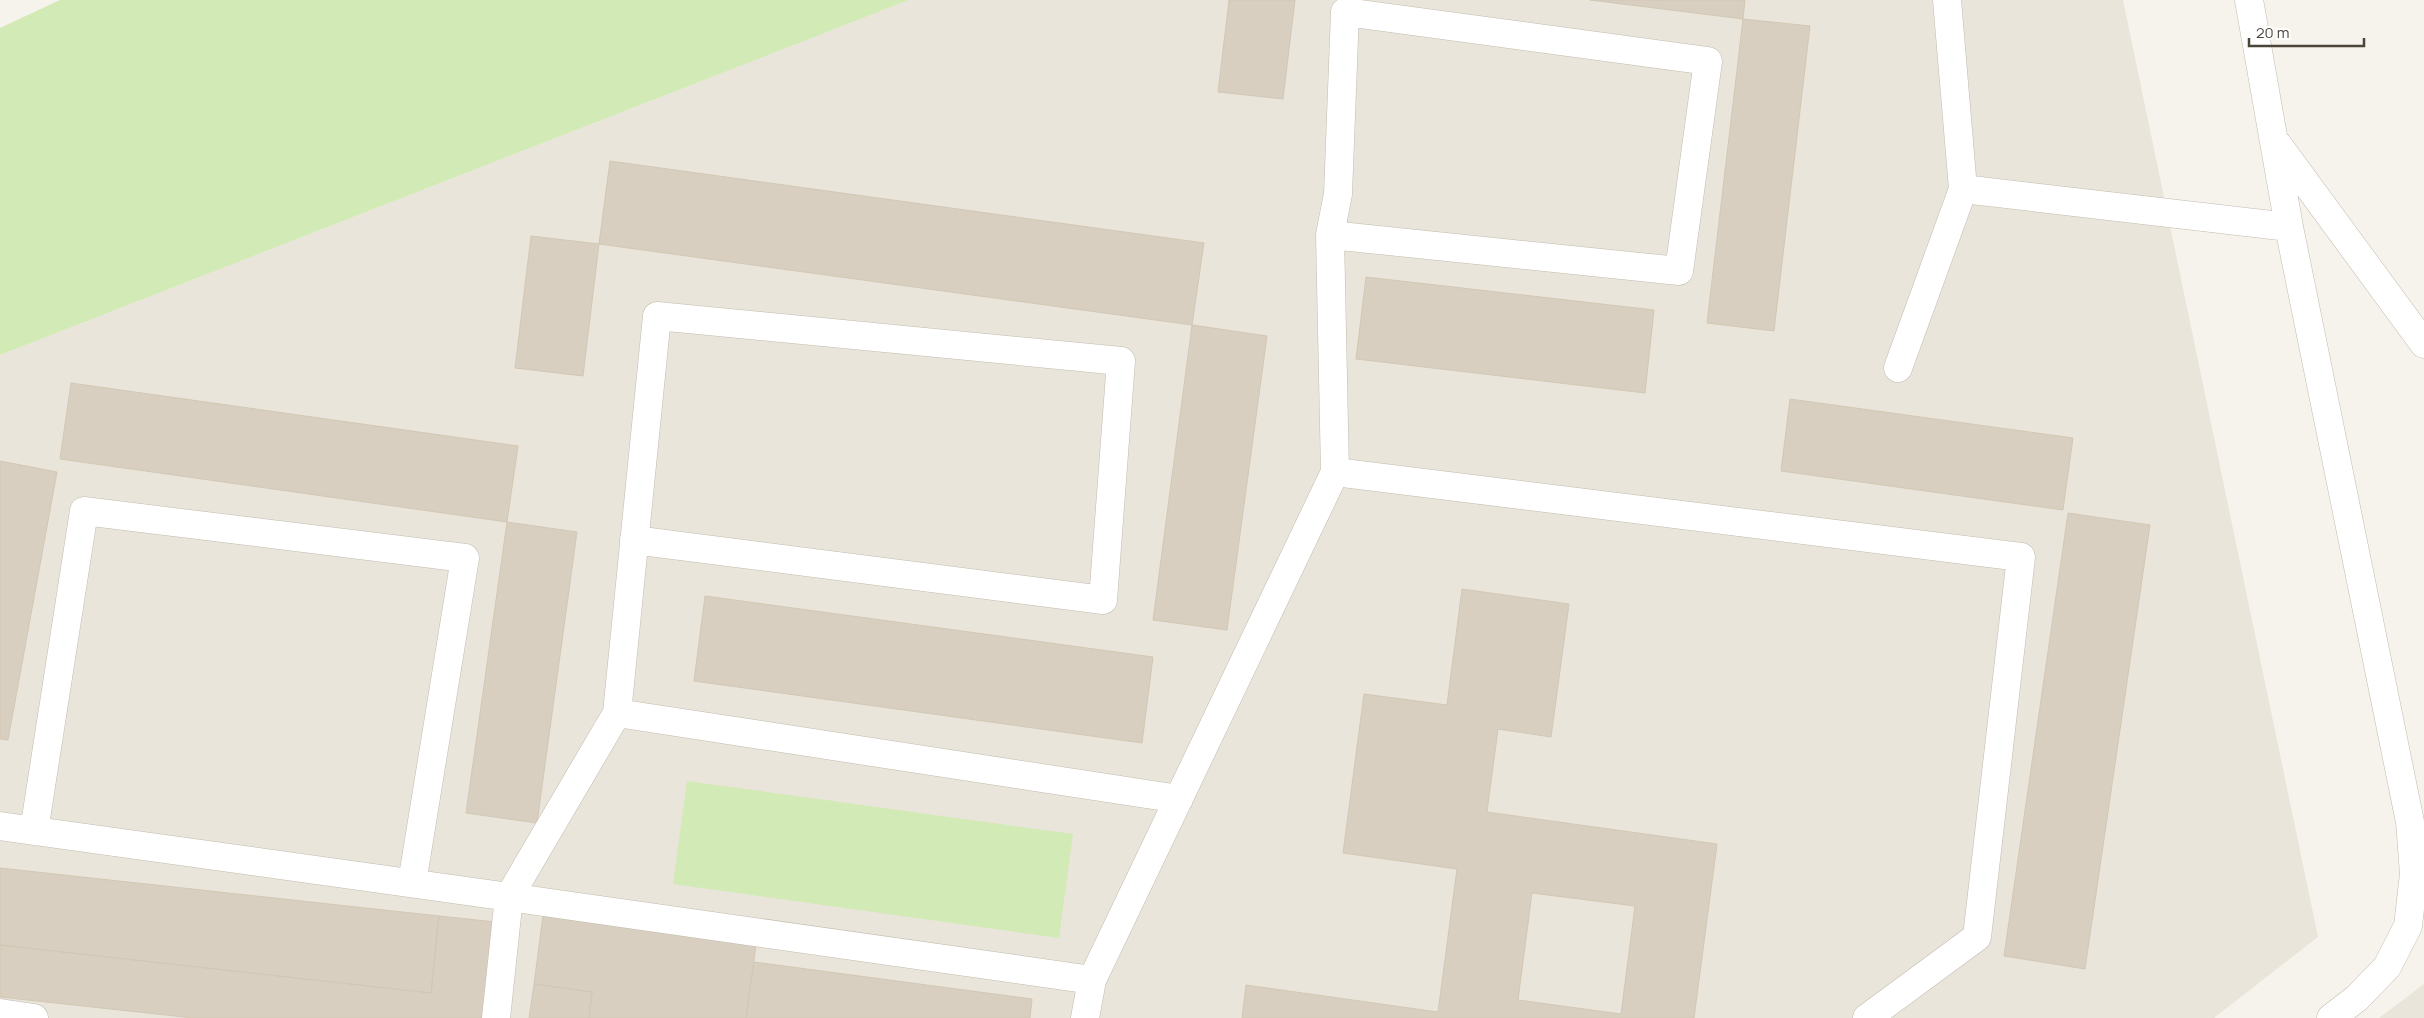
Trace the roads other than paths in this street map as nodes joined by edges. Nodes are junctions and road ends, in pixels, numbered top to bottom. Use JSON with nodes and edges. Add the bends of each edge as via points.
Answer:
{"nodes":[{"id":1,"x":1947,"y":0,"type":"edge"},
{"id":2,"x":2249,"y":0,"type":"edge"},
{"id":3,"x":2274,"y":140,"type":"junction"},
{"id":4,"x":1963,"y":190,"type":"junction"},
{"id":5,"x":2289,"y":226,"type":"junction"},
{"id":6,"x":1330,"y":235,"type":"junction"},
{"id":7,"x":2424,"y":344,"type":"edge"},
{"id":8,"x":1898,"y":368,"type":"dead end"},
{"id":9,"x":1335,"y":472,"type":"junction"},
{"id":10,"x":634,"y":540,"type":"junction"},
{"id":11,"x":617,"y":713,"type":"junction"},
{"id":12,"x":1179,"y":799,"type":"junction"},
{"id":13,"x":0,"y":826,"type":"edge"},
{"id":14,"x":34,"y":831,"type":"junction"},
{"id":15,"x":412,"y":883,"type":"junction"},
{"id":16,"x":509,"y":897,"type":"junction"},
{"id":17,"x":2416,"y":923,"type":"edge"},
{"id":18,"x":1092,"y":980,"type":"junction"},
{"id":19,"x":0,"y":1012,"type":"edge"},
{"id":20,"x":34,"y":1018,"type":"edge"},
{"id":21,"x":496,"y":1018,"type":"edge"},
{"id":22,"x":1085,"y":1018,"type":"edge"},
{"id":23,"x":1867,"y":1018,"type":"edge"},
{"id":24,"x":2331,"y":1018,"type":"edge"}],
"edges":[{"from":1,"to":4,"type":"street"},
{"from":2,"to":3,"type":"street"},
{"from":3,"to":5,"type":"street"},
{"from":3,"to":7,"type":"street"},
{"from":4,"to":5,"type":"street"},
{"from":4,"to":8,"type":"street"},
{"from":5,"to":17,"type":"street","via":[[2410,822]]},
{"from":6,"to":6,"type":"street","via":[[1338,194],[1345,12],[1708,61],[1679,271]]},
{"from":6,"to":9,"type":"street"},
{"from":9,"to":12,"type":"street"},
{"from":9,"to":23,"type":"street","via":[[2022,557],[1977,937]]},
{"from":10,"to":10,"type":"street","via":[[656,316],[1121,361],[1103,600]]},
{"from":10,"to":11,"type":"street"},
{"from":11,"to":12,"type":"street"},
{"from":11,"to":16,"type":"street"},
{"from":12,"to":18,"type":"street"},
{"from":13,"to":14,"type":"street"},
{"from":14,"to":15,"type":"street"},
{"from":14,"to":15,"type":"street","via":[[84,511],[464,558]]},
{"from":15,"to":16,"type":"street"},
{"from":16,"to":18,"type":"street"},
{"from":16,"to":21,"type":"street"},
{"from":17,"to":24,"type":"street","via":[[2387,966],[2357,998]]},
{"from":18,"to":22,"type":"street"},
{"from":19,"to":20,"type":"street"}]}
